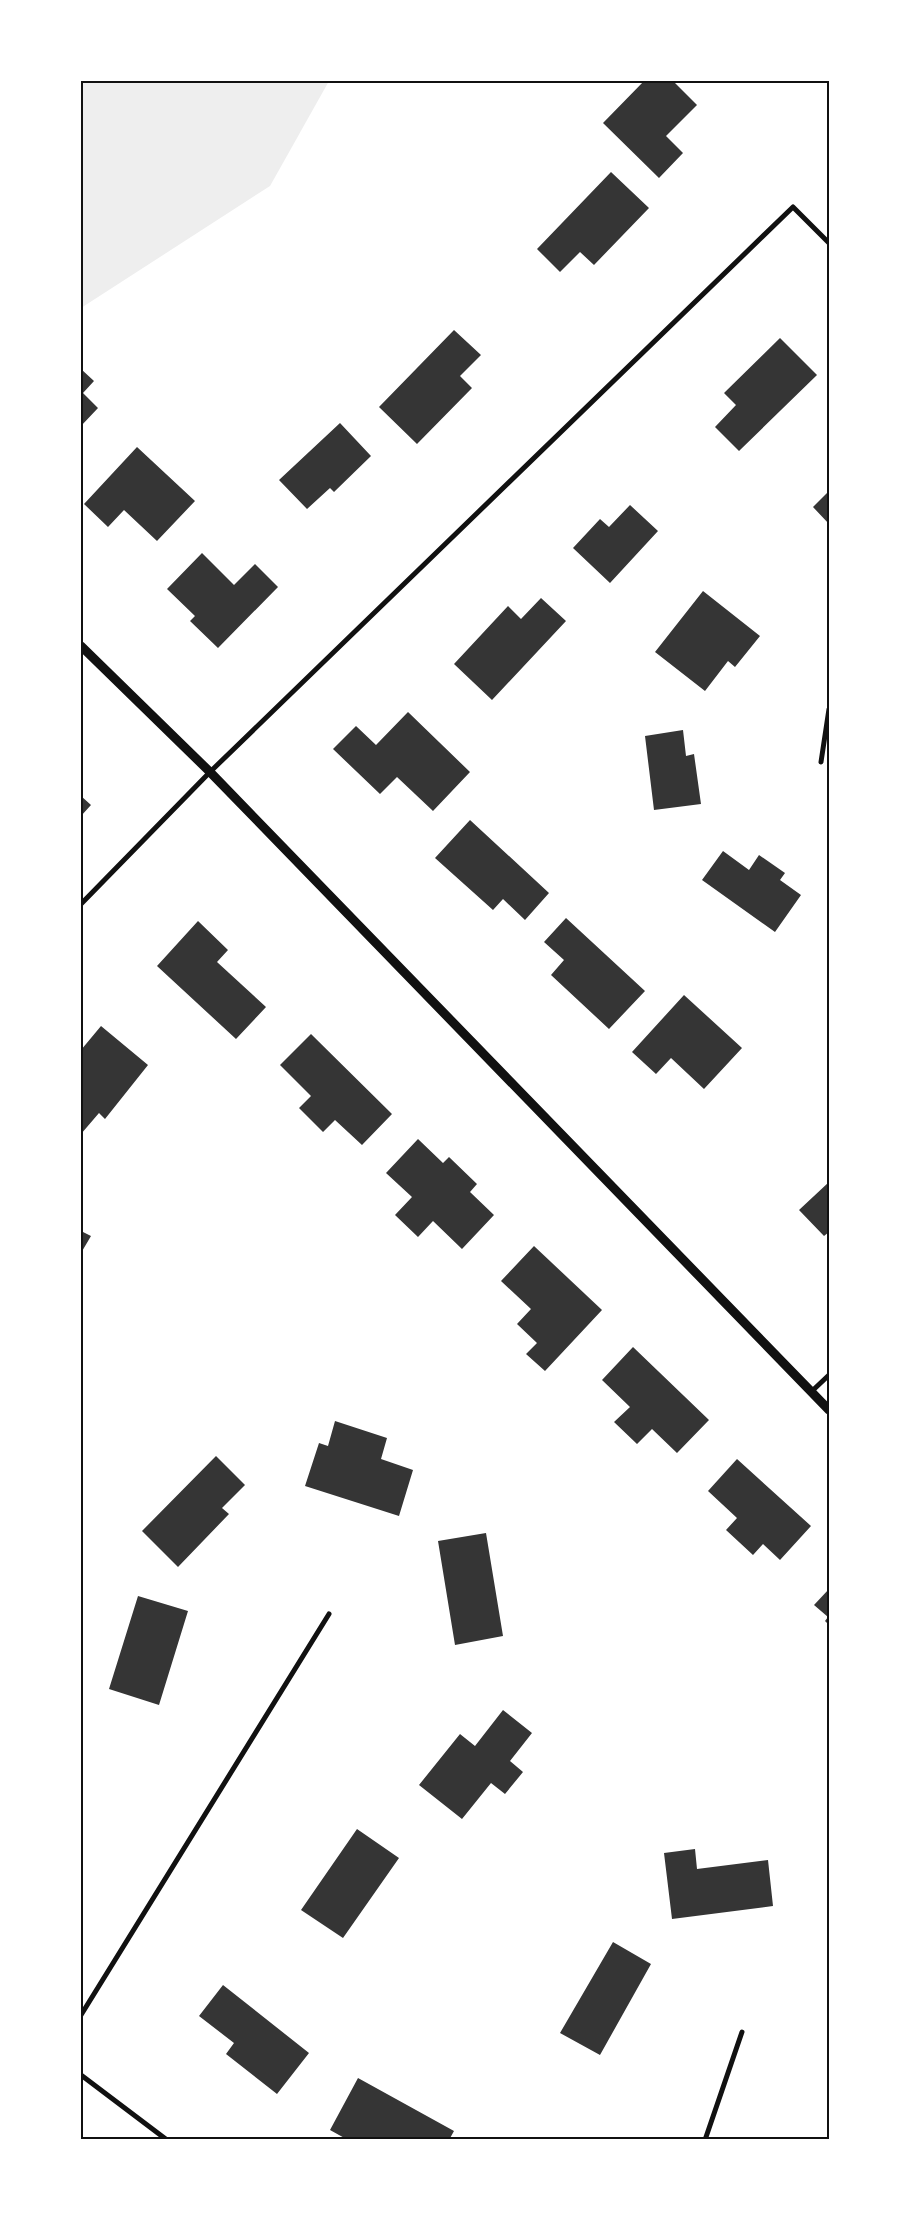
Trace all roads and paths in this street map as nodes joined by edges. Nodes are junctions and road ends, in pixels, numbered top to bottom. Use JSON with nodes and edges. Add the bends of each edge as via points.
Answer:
{"nodes":[{"id":1,"x":829,"y":243,"type":"edge"},
{"id":2,"x":81,"y":646,"type":"edge"},
{"id":3,"x":829,"y":709,"type":"edge"},
{"id":4,"x":821,"y":762,"type":"dead end"},
{"id":5,"x":210,"y":772,"type":"junction"},
{"id":6,"x":81,"y":904,"type":"edge"},
{"id":7,"x":829,"y":1375,"type":"edge"},
{"id":8,"x":811,"y":1392,"type":"junction"},
{"id":9,"x":829,"y":1410,"type":"edge"},
{"id":10,"x":329,"y":1614,"type":"dead end"},
{"id":11,"x":81,"y":2015,"type":"edge"},
{"id":12,"x":742,"y":2032,"type":"dead end"},
{"id":13,"x":81,"y":2075,"type":"edge"},
{"id":14,"x":167,"y":2140,"type":"edge"},
{"id":15,"x":705,"y":2140,"type":"edge"}],
"edges":[{"from":1,"to":5,"type":"street","via":[[793,207]]},
{"from":2,"to":5,"type":"street"},
{"from":3,"to":4,"type":"street"},
{"from":5,"to":6,"type":"street"},
{"from":5,"to":8,"type":"street"},
{"from":7,"to":8,"type":"street"},
{"from":8,"to":9,"type":"street"},
{"from":10,"to":11,"type":"street"},
{"from":12,"to":15,"type":"street"},
{"from":13,"to":14,"type":"street"}]}
